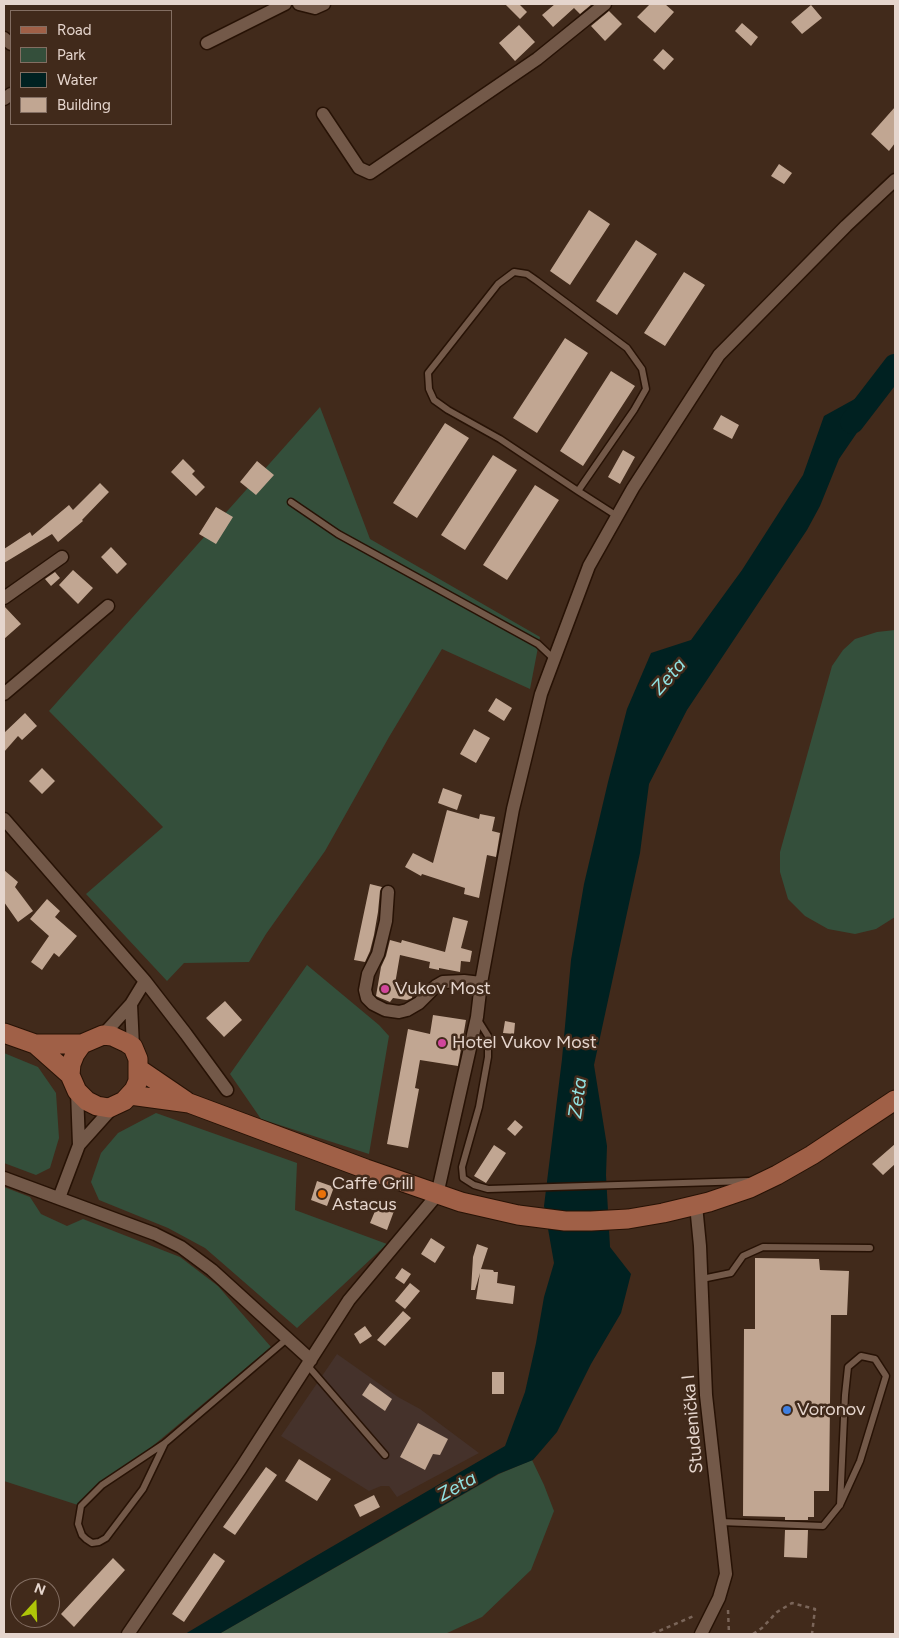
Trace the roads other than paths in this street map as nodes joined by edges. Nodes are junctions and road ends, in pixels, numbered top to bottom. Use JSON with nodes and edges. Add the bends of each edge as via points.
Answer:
{"nodes":[{"id":1,"x":285,"y":4,"type":"edge"},
{"id":2,"x":299,"y":4,"type":"edge"},
{"id":3,"x":324,"y":4,"type":"edge"},
{"id":4,"x":605,"y":4,"type":"edge"},
{"id":5,"x":207,"y":44,"type":"dead end"},
{"id":6,"x":323,"y":114,"type":"dead end"},
{"id":7,"x":895,"y":180,"type":"edge"},
{"id":8,"x":578,"y":491,"type":"junction"},
{"id":9,"x":291,"y":502,"type":"dead end"},
{"id":10,"x":617,"y":516,"type":"junction"},
{"id":11,"x":62,"y":557,"type":"dead end"},
{"id":12,"x":4,"y":598,"type":"edge"},
{"id":13,"x":108,"y":606,"type":"dead end"},
{"id":14,"x":554,"y":658,"type":"junction"},
{"id":15,"x":4,"y":694,"type":"edge"},
{"id":16,"x":4,"y":819,"type":"edge"},
{"id":17,"x":388,"y":892,"type":"dead end"},
{"id":18,"x":145,"y":981,"type":"junction"},
{"id":19,"x":481,"y":983,"type":"junction"},
{"id":20,"x":130,"y":1004,"type":"junction"},
{"id":21,"x":476,"y":1017,"type":"junction"},
{"id":22,"x":4,"y":1033,"type":"edge"},
{"id":23,"x":103,"y":1035,"type":"junction"},
{"id":24,"x":35,"y":1044,"type":"junction"},
{"id":25,"x":82,"y":1044,"type":"junction"},
{"id":26,"x":133,"y":1047,"type":"junction"},
{"id":27,"x":139,"y":1069,"type":"junction"},
{"id":28,"x":73,"y":1083,"type":"junction"},
{"id":29,"x":227,"y":1090,"type":"dead end"},
{"id":30,"x":130,"y":1095,"type":"junction"},
{"id":31,"x":895,"y":1100,"type":"edge"},
{"id":32,"x":189,"y":1103,"type":"junction"},
{"id":33,"x":114,"y":1106,"type":"junction"},
{"id":34,"x":79,"y":1145,"type":"junction"},
{"id":35,"x":4,"y":1178,"type":"edge"},
{"id":36,"x":767,"y":1180,"type":"junction"},
{"id":37,"x":437,"y":1195,"type":"junction"},
{"id":38,"x":59,"y":1198,"type":"junction"},
{"id":39,"x":696,"y":1205,"type":"junction"},
{"id":40,"x":870,"y":1248,"type":"dead end"},
{"id":41,"x":702,"y":1279,"type":"junction"},
{"id":42,"x":288,"y":1338,"type":"junction"},
{"id":43,"x":310,"y":1363,"type":"junction"},
{"id":44,"x":165,"y":1443,"type":"junction"},
{"id":45,"x":385,"y":1456,"type":"dead end"},
{"id":46,"x":840,"y":1505,"type":"junction"},
{"id":47,"x":720,"y":1522,"type":"junction"},
{"id":48,"x":128,"y":1634,"type":"edge"},
{"id":49,"x":700,"y":1634,"type":"edge"}],
"edges":[{"from":1,"to":5,"type":"street"},
{"from":2,"to":3,"type":"street","via":[[315,8]]},
{"from":4,"to":6,"type":"street","via":[[537,59],[370,173],[360,168]]},
{"from":7,"to":10,"type":"street","via":[[719,355]]},
{"from":8,"to":8,"type":"lane","via":[[500,439],[448,410],[434,400],[429,390],[428,373],[498,284],[514,272],[527,274],[627,348],[642,369],[646,389]]},
{"from":8,"to":10,"type":"lane"},
{"from":9,"to":14,"type":"lane","via":[[338,534],[538,644]]},
{"from":10,"to":14,"type":"street","via":[[589,566]]},
{"from":11,"to":12,"type":"street"},
{"from":13,"to":15,"type":"street"},
{"from":14,"to":19,"type":"street","via":[[541,694],[513,809]]},
{"from":16,"to":18,"type":"street"},
{"from":17,"to":19,"type":"street","via":[[386,921],[365,990],[373,1004],[399,1012],[419,1003],[443,982]]},
{"from":18,"to":20,"type":"street"},
{"from":18,"to":29,"type":"street"},
{"from":19,"to":21,"type":"street"},
{"from":20,"to":23,"type":"street"},
{"from":20,"to":26,"type":"street"},
{"from":21,"to":36,"type":"lane","via":[[488,1036],[488,1057],[479,1107],[462,1167],[463,1178],[474,1185],[488,1189]]},
{"from":21,"to":37,"type":"street"},
{"from":22,"to":24,"type":"main road"},
{"from":23,"to":25,"type":"main road"},
{"from":23,"to":26,"type":"main road"},
{"from":24,"to":25,"type":"main road"},
{"from":24,"to":28,"type":"main road"},
{"from":25,"to":28,"type":"main road","via":[[71,1064]]},
{"from":26,"to":27,"type":"main road"},
{"from":27,"to":30,"type":"main road","via":[[138,1081]]},
{"from":27,"to":32,"type":"main road"},
{"from":28,"to":33,"type":"main road","via":[[87,1101],[97,1106]]},
{"from":28,"to":34,"type":"street"},
{"from":30,"to":32,"type":"main road"},
{"from":30,"to":33,"type":"main road"},
{"from":31,"to":36,"type":"main road","via":[[812,1155]]},
{"from":32,"to":37,"type":"main road"},
{"from":33,"to":34,"type":"street"},
{"from":34,"to":38,"type":"street"},
{"from":35,"to":38,"type":"street"},
{"from":36,"to":39,"type":"main road"},
{"from":37,"to":39,"type":"main road","via":[[478,1207],[552,1220],[628,1219]]},
{"from":37,"to":43,"type":"street","via":[[349,1300]]},
{"from":38,"to":42,"type":"street","via":[[181,1247],[212,1270]]},
{"from":39,"to":41,"type":"street","name":"Studenička I"},
{"from":40,"to":41,"type":"lane","via":[[763,1247],[743,1256],[731,1273]]},
{"from":41,"to":47,"type":"street","name":"Studenička I","via":[[706,1395]]},
{"from":42,"to":43,"type":"street"},
{"from":42,"to":44,"type":"lane"},
{"from":43,"to":45,"type":"lane"},
{"from":43,"to":48,"type":"street"},
{"from":44,"to":44,"type":"lane","via":[[143,1489],[106,1538],[92,1543],[86,1539],[78,1524],[81,1506],[102,1485]]},
{"from":46,"to":46,"type":"lane","via":[[860,1461],[886,1376],[876,1359],[861,1356],[848,1367]]},
{"from":46,"to":47,"type":"lane","via":[[823,1526]]},
{"from":47,"to":49,"type":"street","name":"Studenička I","via":[[726,1574],[719,1598]]}]}
